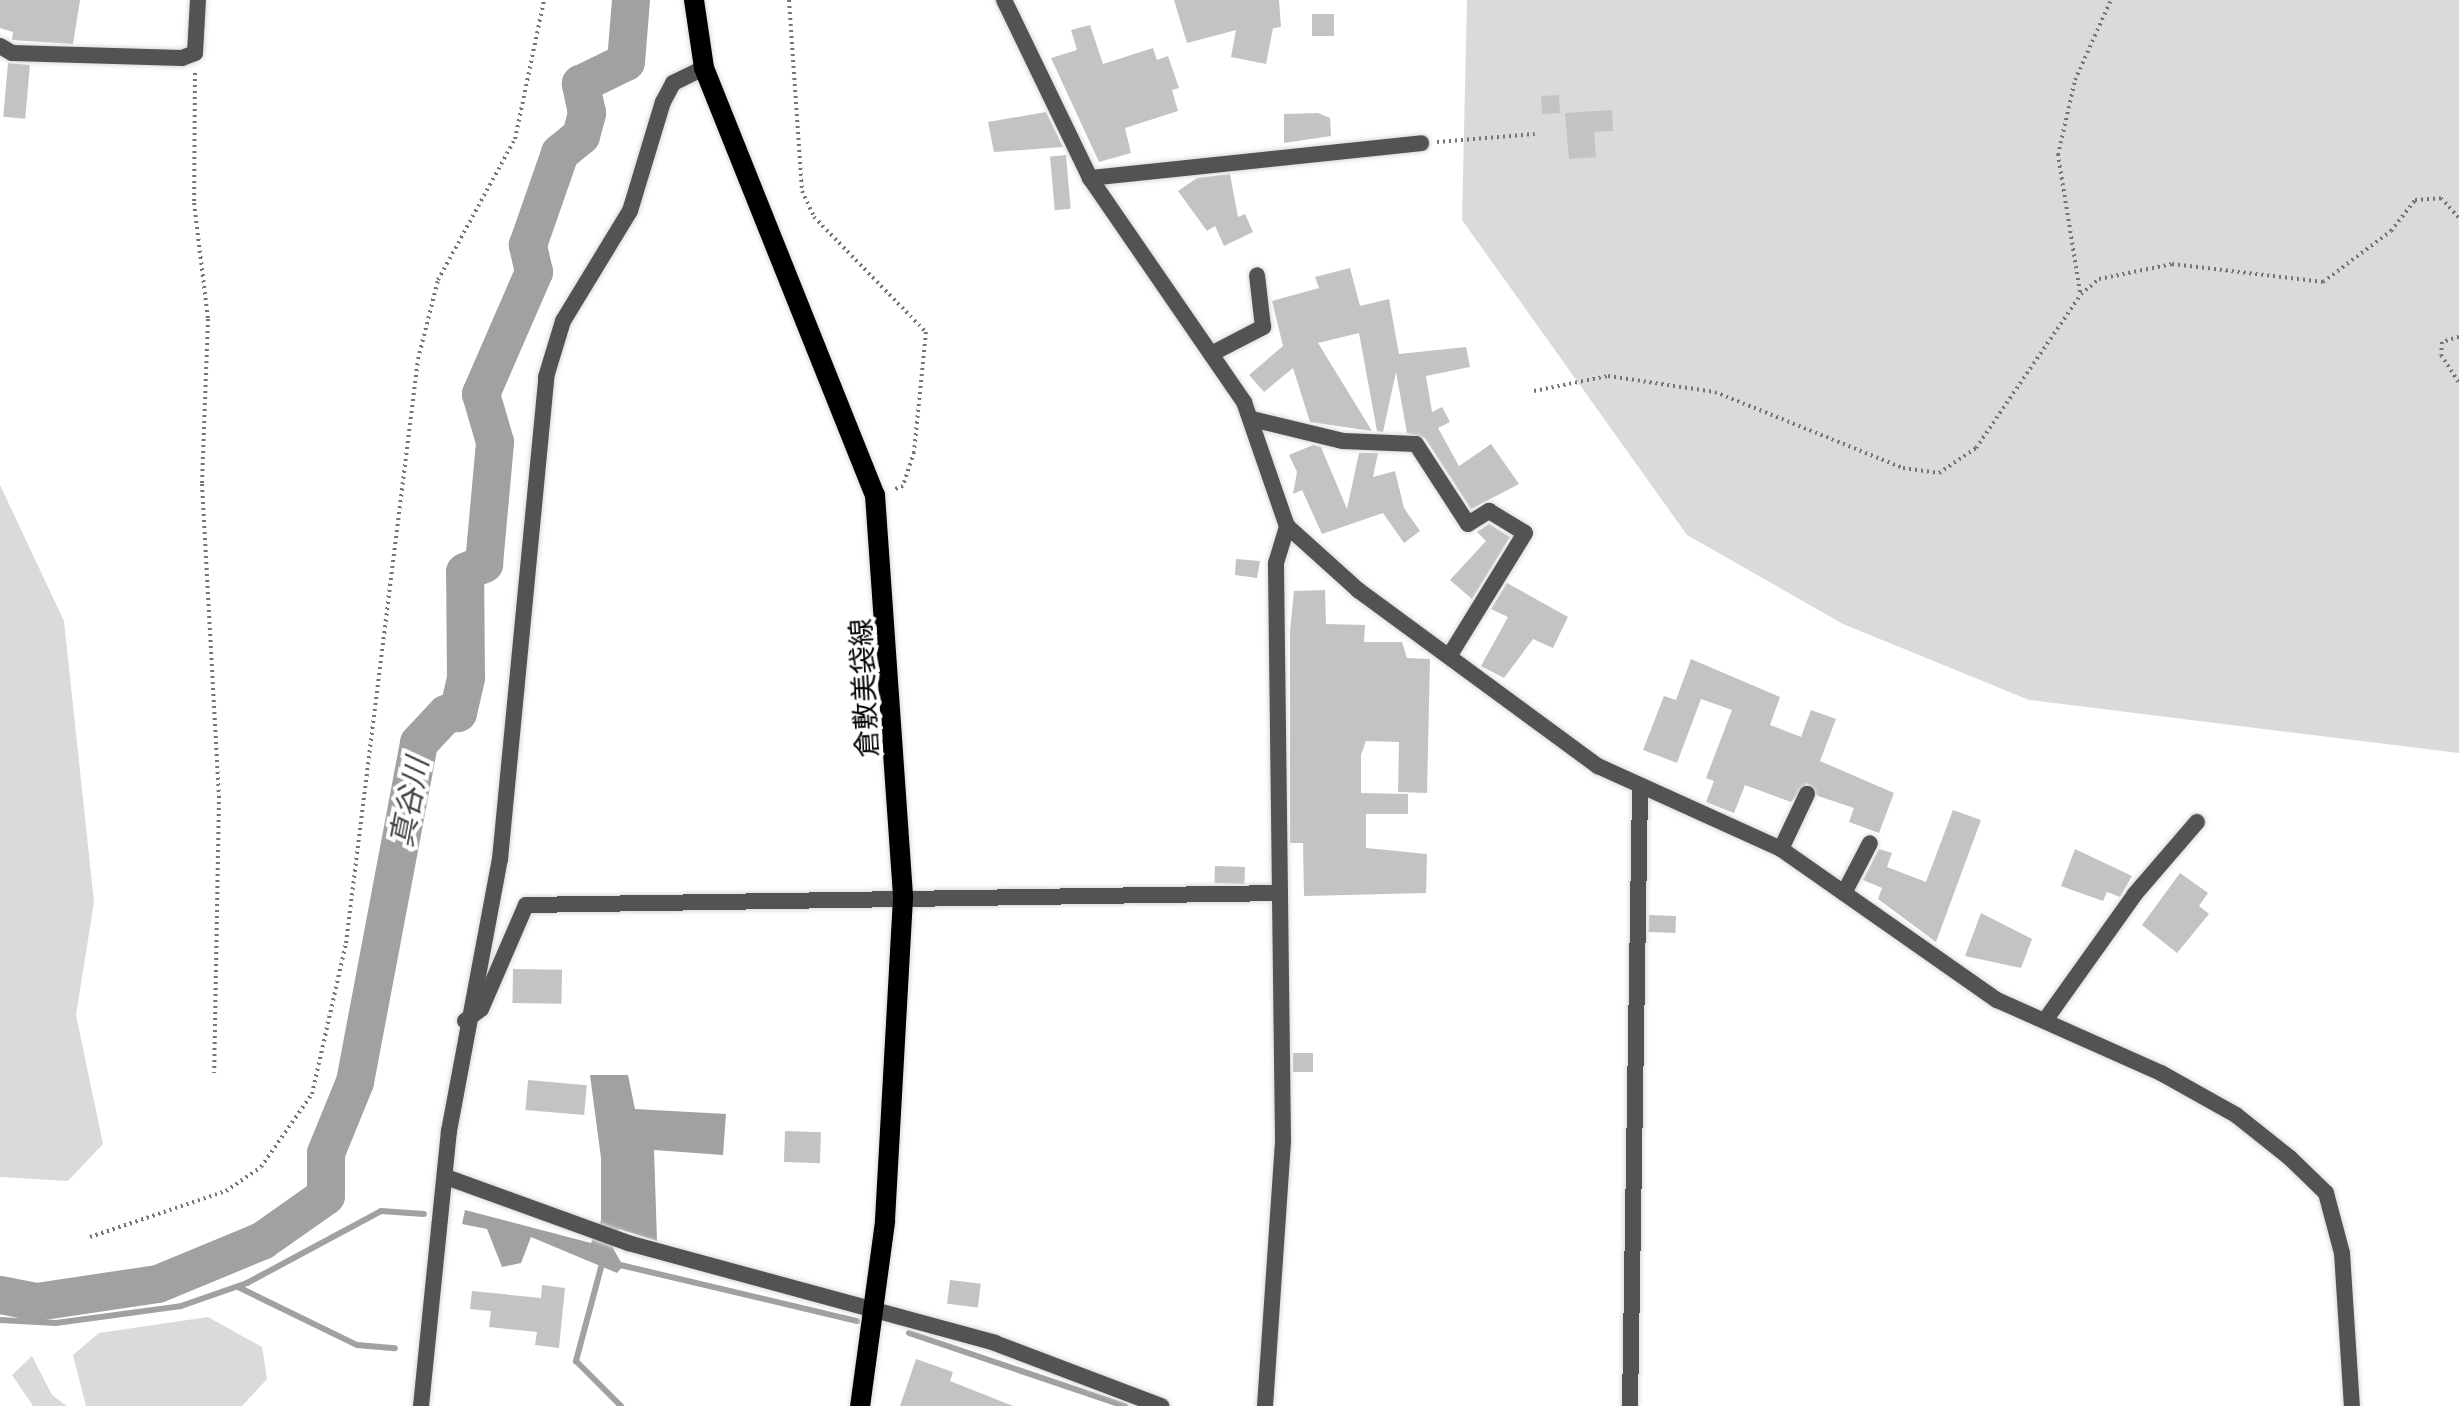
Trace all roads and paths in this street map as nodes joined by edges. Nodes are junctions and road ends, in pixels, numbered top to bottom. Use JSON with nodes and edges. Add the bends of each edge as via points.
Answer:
{"nodes":[{"id":1,"x":198,"y":0,"type":"edge"},
{"id":2,"x":544,"y":0,"type":"edge"},
{"id":3,"x":694,"y":0,"type":"edge"},
{"id":4,"x":789,"y":0,"type":"edge"},
{"id":5,"x":1004,"y":0,"type":"edge"},
{"id":6,"x":2111,"y":0,"type":"edge"},
{"id":7,"x":0,"y":46,"type":"edge"},
{"id":8,"x":195,"y":53,"type":"junction"},
{"id":9,"x":704,"y":68,"type":"junction"},
{"id":10,"x":1535,"y":134,"type":"dead end"},
{"id":11,"x":1421,"y":143,"type":"joint"},
{"id":12,"x":1090,"y":178,"type":"junction"},
{"id":13,"x":2459,"y":218,"type":"edge"},
{"id":14,"x":1257,"y":275,"type":"dead end"},
{"id":15,"x":2081,"y":294,"type":"junction"},
{"id":16,"x":2459,"y":337,"type":"edge"},
{"id":17,"x":1211,"y":354,"type":"junction"},
{"id":18,"x":2459,"y":383,"type":"edge"},
{"id":19,"x":1534,"y":391,"type":"dead end"},
{"id":20,"x":1252,"y":419,"type":"junction"},
{"id":21,"x":875,"y":495,"type":"junction"},
{"id":22,"x":1287,"y":526,"type":"junction"},
{"id":23,"x":1450,"y":655,"type":"junction"},
{"id":24,"x":1640,"y":789,"type":"junction"},
{"id":25,"x":1807,"y":794,"type":"dead end"},
{"id":26,"x":2197,"y":822,"type":"dead end"},
{"id":27,"x":1870,"y":843,"type":"dead end"},
{"id":28,"x":1781,"y":849,"type":"junction"},
{"id":29,"x":1280,"y":893,"type":"junction"},
{"id":30,"x":1844,"y":893,"type":"junction"},
{"id":31,"x":903,"y":898,"type":"junction"},
{"id":32,"x":2046,"y":1019,"type":"junction"},
{"id":33,"x":465,"y":1021,"type":"junction"},
{"id":34,"x":214,"y":1073,"type":"dead end"},
{"id":35,"x":446,"y":1177,"type":"junction"},
{"id":36,"x":90,"y":1237,"type":"dead end"},
{"id":37,"x":872,"y":1308,"type":"junction"},
{"id":38,"x":421,"y":1406,"type":"edge"},
{"id":39,"x":860,"y":1406,"type":"edge"},
{"id":40,"x":1161,"y":1406,"type":"edge"},
{"id":41,"x":1265,"y":1406,"type":"edge"},
{"id":42,"x":1630,"y":1406,"type":"edge"},
{"id":43,"x":2352,"y":1406,"type":"edge"}],
"edges":[{"from":1,"to":8,"type":"street"},
{"from":2,"to":36,"type":"path","via":[[515,139],[438,280],[418,359],[346,943],[312,1094],[261,1167],[226,1191]]},
{"from":3,"to":9,"type":"main road","name":"倉敷美袋線"},
{"from":4,"to":21,"type":"path","via":[[802,191],[814,217],[926,332],[903,486]]},
{"from":5,"to":12,"type":"street"},
{"from":6,"to":15,"type":"path","via":[[2075,80],[2058,155]]},
{"from":7,"to":8,"type":"street","via":[[12,53]]},
{"from":8,"to":34,"type":"path","via":[[194,203],[208,319],[202,484],[219,796]]},
{"from":9,"to":21,"type":"main road","name":"倉敷美袋線"},
{"from":9,"to":33,"type":"street","via":[[673,83],[630,211],[583,282],[552,352],[500,859]]},
{"from":10,"to":11,"type":"path"},
{"from":11,"to":12,"type":"street"},
{"from":12,"to":17,"type":"street"},
{"from":13,"to":15,"type":"path","via":[[2441,198],[2415,200],[2391,231],[2323,282],[2172,264],[2099,279]]},
{"from":14,"to":17,"type":"street","via":[[1263,327]]},
{"from":15,"to":19,"type":"path","via":[[1976,448],[1939,473],[1903,468],[1715,392],[1608,376]]},
{"from":16,"to":18,"type":"path","via":[[2442,342],[2441,355]]},
{"from":17,"to":20,"type":"street"},
{"from":20,"to":22,"type":"street"},
{"from":20,"to":23,"type":"street","via":[[1343,441],[1416,444],[1468,524],[1489,511],[1525,533]]},
{"from":21,"to":31,"type":"main road","name":"倉敷美袋線"},
{"from":22,"to":23,"type":"street","via":[[1358,590]]},
{"from":22,"to":29,"type":"street","via":[[1276,563]]},
{"from":23,"to":24,"type":"street"},
{"from":24,"to":28,"type":"street"},
{"from":24,"to":42,"type":"street"},
{"from":25,"to":28,"type":"street"},
{"from":26,"to":32,"type":"street","via":[[2135,894]]},
{"from":27,"to":30,"type":"street"},
{"from":28,"to":30,"type":"street"},
{"from":29,"to":31,"type":"street"},
{"from":29,"to":41,"type":"street","via":[[1283,1140]]},
{"from":30,"to":32,"type":"street","via":[[1912,947],[1997,1000]]},
{"from":31,"to":33,"type":"street","via":[[526,905],[481,1009]]},
{"from":31,"to":37,"type":"main road","name":"倉敷美袋線","via":[[885,1222]]},
{"from":32,"to":43,"type":"street","via":[[2236,1115],[2326,1193],[2350,1303]]},
{"from":33,"to":35,"type":"street"},
{"from":35,"to":37,"type":"street","via":[[628,1243]]},
{"from":35,"to":38,"type":"street"},
{"from":37,"to":39,"type":"main road","name":"倉敷美袋線"},
{"from":37,"to":40,"type":"street","via":[[995,1343]]}]}
